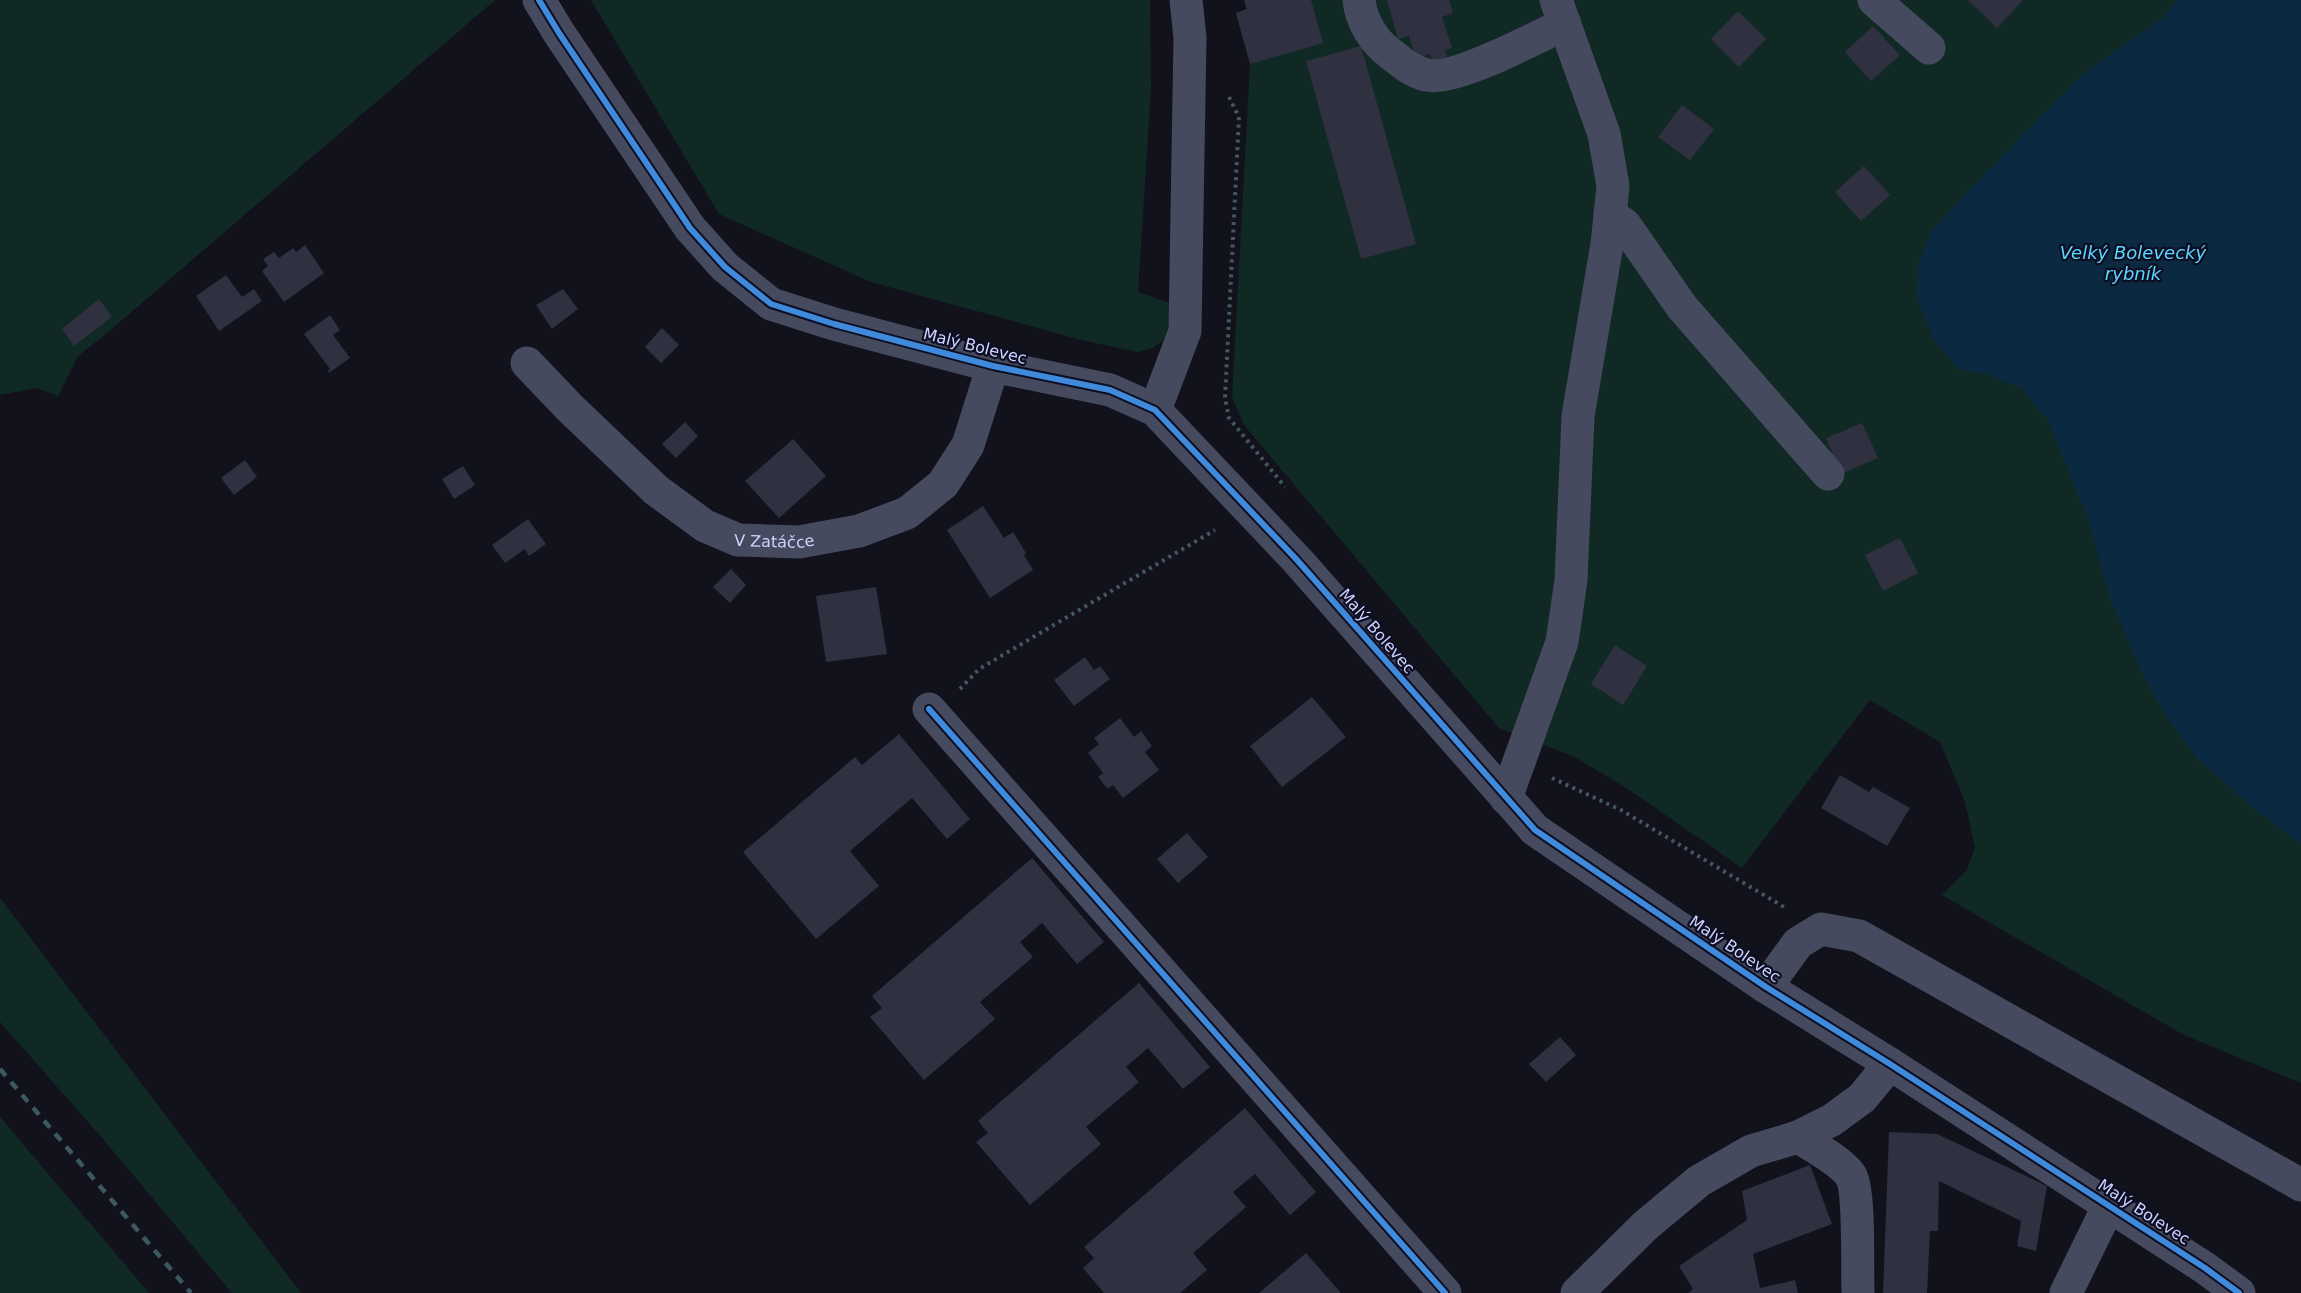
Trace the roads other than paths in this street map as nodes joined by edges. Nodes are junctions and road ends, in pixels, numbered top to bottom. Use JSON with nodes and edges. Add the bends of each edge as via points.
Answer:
{"nodes":[{"id":1,"x":539,"y":0,"type":"edge"},
{"id":2,"x":1186,"y":0,"type":"edge"},
{"id":3,"x":1359,"y":0,"type":"edge"},
{"id":4,"x":1874,"y":0,"type":"edge"},
{"id":5,"x":1560,"y":12,"type":"edge"},
{"id":6,"x":1929,"y":48,"type":"dead end"},
{"id":7,"x":1610,"y":214,"type":"junction"},
{"id":8,"x":527,"y":363,"type":"dead end"},
{"id":9,"x":993,"y":366,"type":"junction"},
{"id":10,"x":1155,"y":410,"type":"junction"},
{"id":11,"x":1828,"y":474,"type":"dead end"},
{"id":12,"x":932,"y":713,"type":"road end"},
{"id":13,"x":1506,"y":798,"type":"junction"},
{"id":14,"x":1766,"y":987,"type":"junction"},
{"id":15,"x":1890,"y":1064,"type":"junction"},
{"id":16,"x":1798,"y":1137,"type":"junction"},
{"id":17,"x":2301,"y":1185,"type":"edge"},
{"id":18,"x":2109,"y":1205,"type":"junction"},
{"id":19,"x":1445,"y":1293,"type":"edge"},
{"id":20,"x":1577,"y":1293,"type":"edge"},
{"id":21,"x":1858,"y":1293,"type":"edge"},
{"id":22,"x":2066,"y":1293,"type":"edge"},
{"id":23,"x":2239,"y":1293,"type":"edge"}],
"edges":[{"from":1,"to":9,"type":"street","name":"Malý Bolevec","via":[[690,228],[725,267],[771,304]]},
{"from":2,"to":10,"type":"street","via":[[1190,38],[1185,331]]},
{"from":3,"to":5,"type":"street","via":[[1368,30],[1386,50],[1408,67],[1439,76],[1459,72]]},
{"from":4,"to":6,"type":"street"},
{"from":5,"to":7,"type":"street","via":[[1604,134],[1613,186]]},
{"from":7,"to":11,"type":"street","via":[[1625,225],[1682,307]]},
{"from":7,"to":13,"type":"street","via":[[1578,416],[1572,580],[1562,642]]},
{"from":8,"to":9,"type":"street","name":"V Zatáčce","via":[[656,490],[705,526],[738,540],[799,542],[859,531],[907,513],[943,484],[968,445]]},
{"from":9,"to":10,"type":"street","name":"Malý Bolevec","via":[[1110,390]]},
{"from":10,"to":13,"type":"street","name":"Malý Bolevec"},
{"from":12,"to":19,"type":"street"},
{"from":13,"to":14,"type":"street","name":"Malý Bolevec","via":[[1535,830]]},
{"from":14,"to":15,"type":"street","name":"Malý Bolevec"},
{"from":14,"to":17,"type":"street","via":[[1798,943],[1821,928],[1859,936]]},
{"from":15,"to":16,"type":"street","via":[[1862,1098],[1832,1120]]},
{"from":15,"to":18,"type":"street","name":"Malý Bolevec"},
{"from":16,"to":20,"type":"street","via":[[1751,1151],[1699,1181],[1646,1225]]},
{"from":16,"to":21,"type":"street","via":[[1851,1176],[1856,1196]]},
{"from":18,"to":22,"type":"street","name":"Malý Bolevec"},
{"from":18,"to":23,"type":"street","name":"Malý Bolevec"}]}
